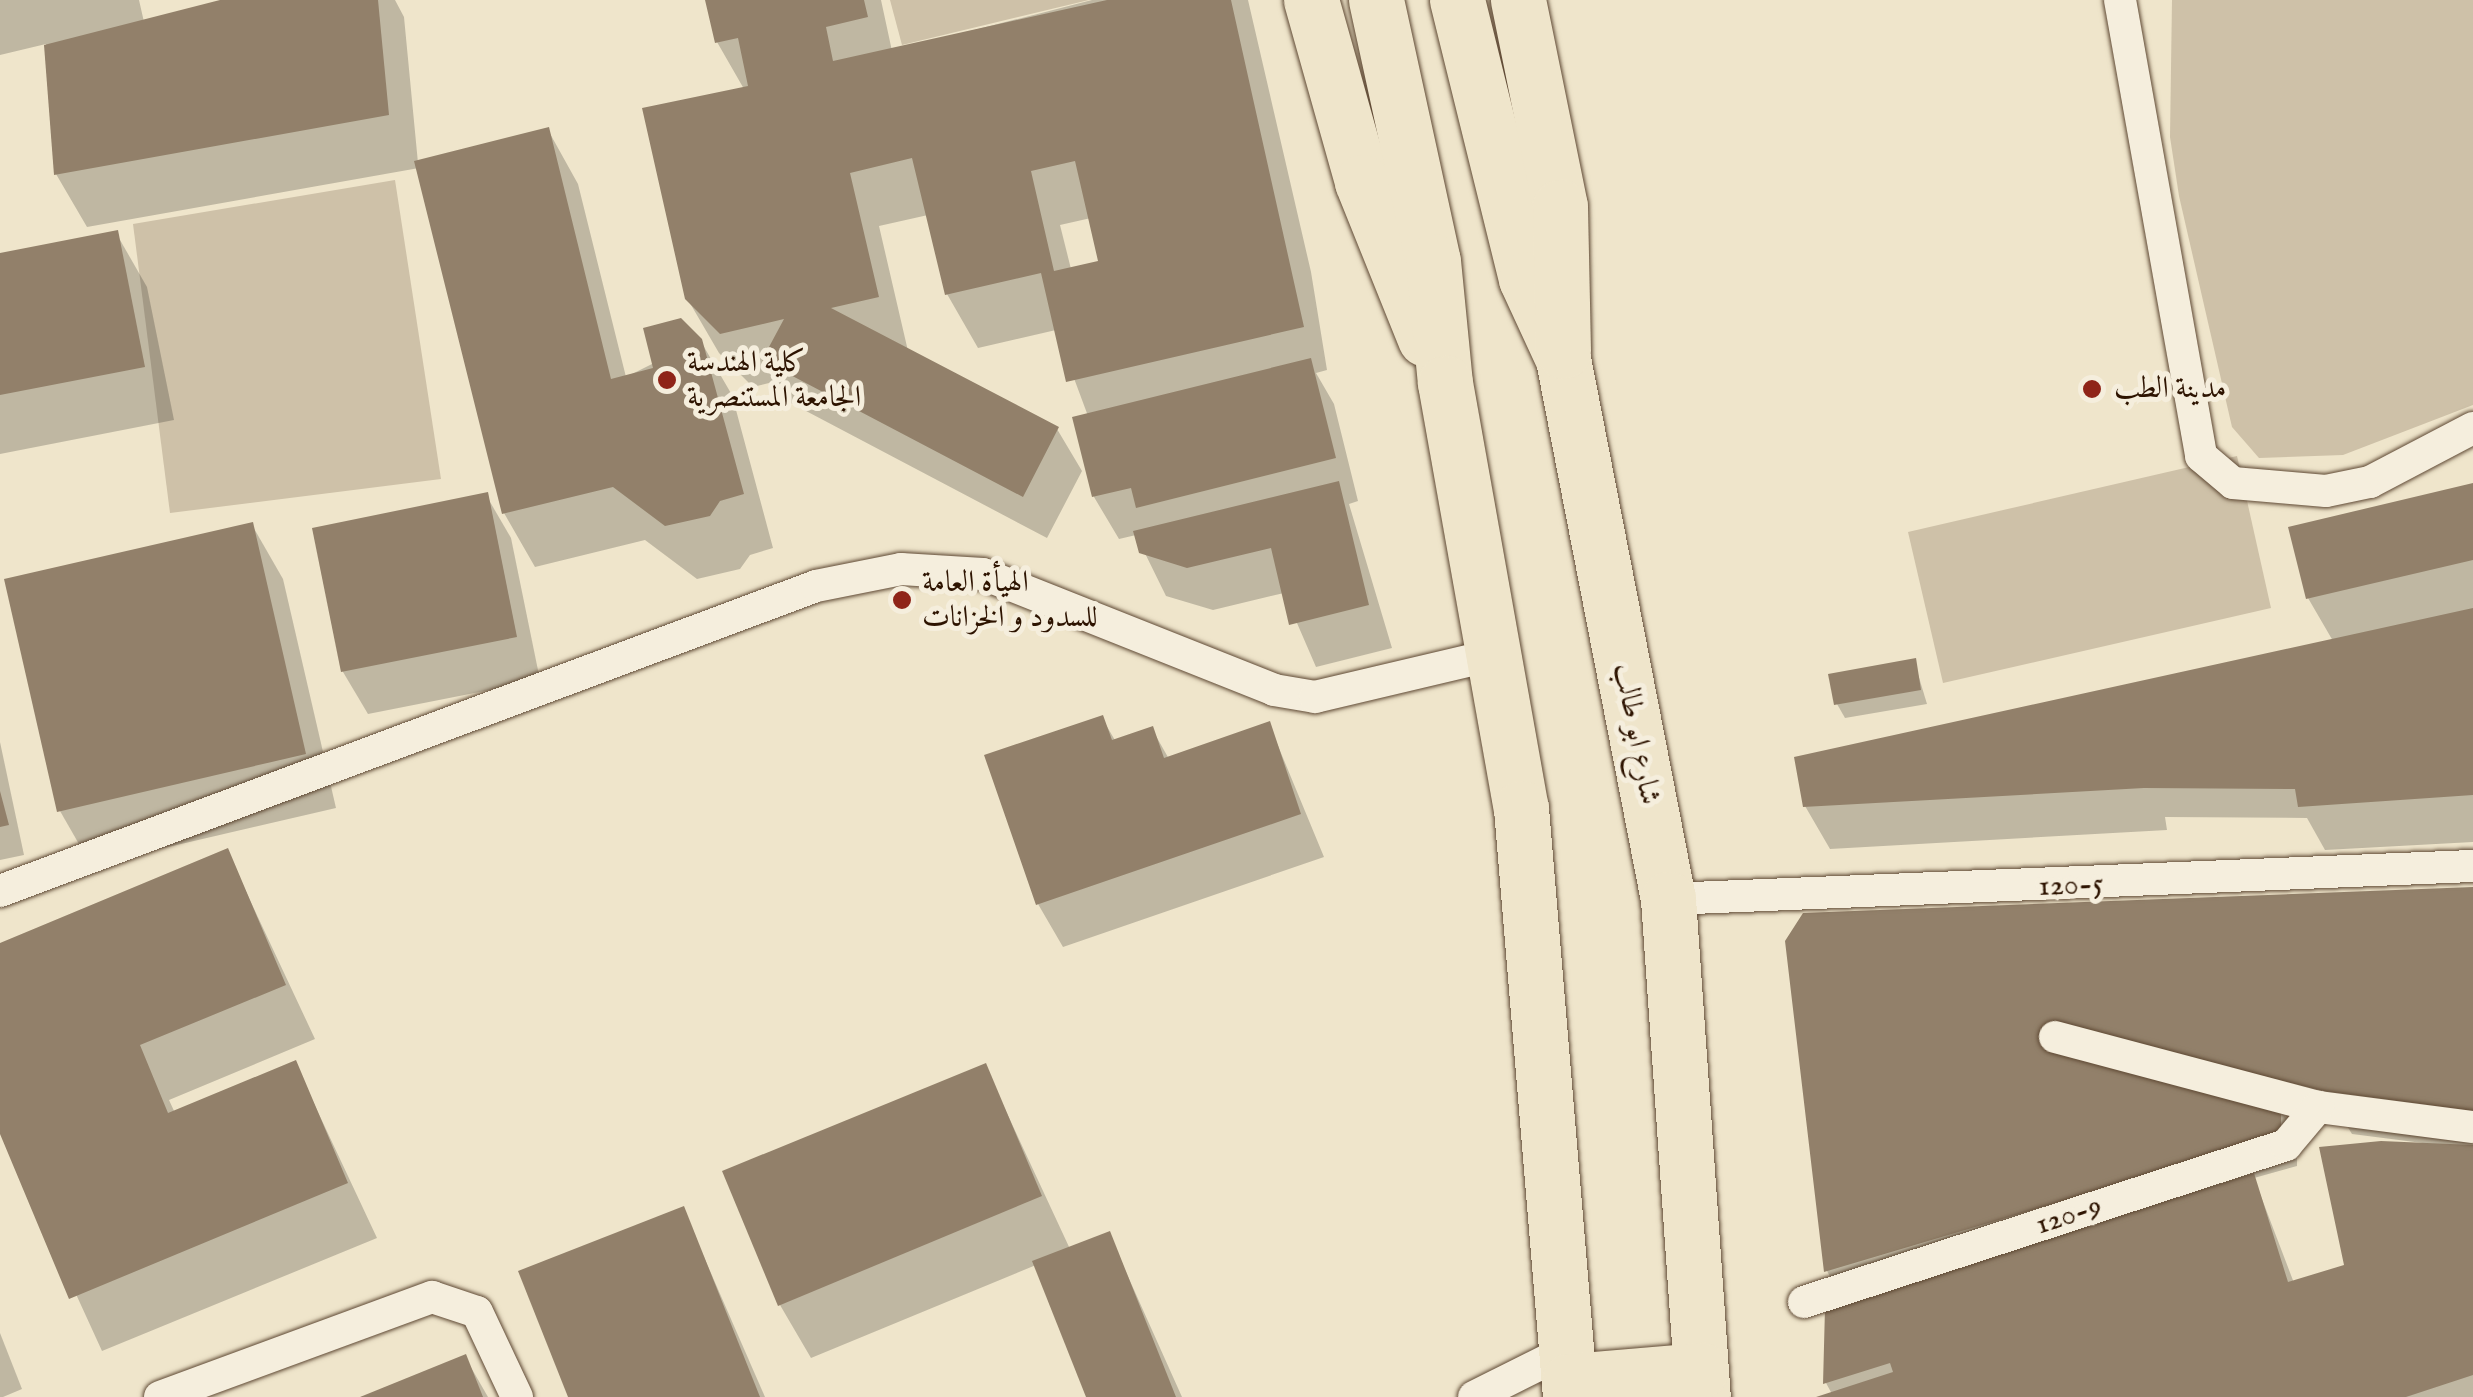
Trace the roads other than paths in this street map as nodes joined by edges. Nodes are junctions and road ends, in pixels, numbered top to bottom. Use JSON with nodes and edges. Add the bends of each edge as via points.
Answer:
{"nodes":[{"id":1,"x":1311,"y":0,"type":"edge"},
{"id":2,"x":1376,"y":0,"type":"edge"},
{"id":3,"x":1458,"y":0,"type":"edge"},
{"id":4,"x":1518,"y":0,"type":"edge"},
{"id":5,"x":2120,"y":0,"type":"edge"},
{"id":6,"x":1563,"y":360,"type":"junction"},
{"id":7,"x":1445,"y":382,"type":"junction"},
{"id":8,"x":2473,"y":428,"type":"edge"},
{"id":9,"x":1494,"y":655,"type":"junction"},
{"id":10,"x":2473,"y":866,"type":"edge"},
{"id":11,"x":0,"y":891,"type":"edge"},
{"id":12,"x":1668,"y":899,"type":"junction"},
{"id":13,"x":2055,"y":1036,"type":"dead end"},
{"id":14,"x":2318,"y":1107,"type":"junction"},
{"id":15,"x":2473,"y":1127,"type":"edge"},
{"id":16,"x":1804,"y":1302,"type":"dead end"},
{"id":17,"x":1569,"y":1376,"type":"edge"},
{"id":18,"x":1702,"y":1384,"type":"edge"},
{"id":19,"x":160,"y":1397,"type":"edge"},
{"id":20,"x":517,"y":1397,"type":"edge"},
{"id":21,"x":1474,"y":1397,"type":"edge"}],
"edges":[{"from":1,"to":7,"type":"main road","via":[[1362,182]]},
{"from":2,"to":7,"type":"main road","via":[[1433,261]]},
{"from":3,"to":6,"type":"main road","name":"شارع ابو طالب","via":[[1526,279]]},
{"from":4,"to":6,"type":"main road","via":[[1566,258]]},
{"from":5,"to":8,"type":"lane","via":[[2201,456],[2259,490],[2326,490],[2370,482]]},
{"from":6,"to":12,"type":"main road","name":"شارع ابو طالب"},
{"from":7,"to":9,"type":"main road"},
{"from":9,"to":11,"type":"lane","via":[[1315,698],[1274,690],[983,574],[901,570],[816,586]]},
{"from":9,"to":17,"type":"main road","via":[[1521,808]]},
{"from":10,"to":12,"type":"lane","name":"120-5"},
{"from":12,"to":18,"type":"main road","name":"شارع ابو طالب"},
{"from":13,"to":14,"type":"lane"},
{"from":14,"to":15,"type":"lane"},
{"from":14,"to":16,"type":"lane","name":"120-9","via":[[2286,1145]]},
{"from":17,"to":18,"type":"main road"},
{"from":17,"to":21,"type":"lane"},
{"from":19,"to":20,"type":"lane","via":[[432,1297],[476,1312]]}]}
